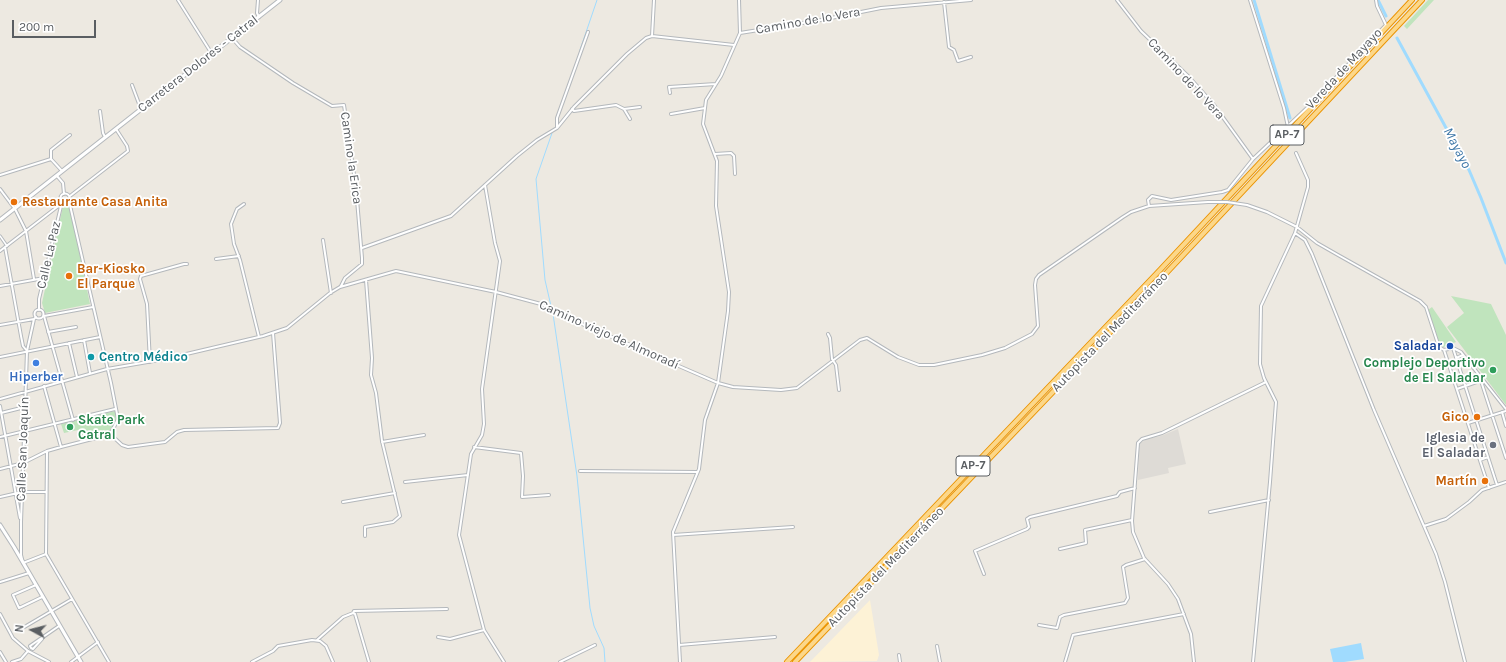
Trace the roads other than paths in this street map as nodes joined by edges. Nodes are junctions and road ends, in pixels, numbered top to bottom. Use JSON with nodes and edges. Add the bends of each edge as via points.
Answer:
{"nodes":[{"id":1,"x":178,"y":0,"type":"edge"},
{"id":2,"x":258,"y":0,"type":"edge"},
{"id":3,"x":280,"y":0,"type":"edge"},
{"id":4,"x":654,"y":0,"type":"edge"},
{"id":5,"x":739,"y":0,"type":"edge"},
{"id":6,"x":971,"y":0,"type":"edge"},
{"id":7,"x":1117,"y":0,"type":"edge"},
{"id":8,"x":1250,"y":0,"type":"edge"},
{"id":9,"x":1376,"y":0,"type":"edge"},
{"id":10,"x":1412,"y":0,"type":"edge"},
{"id":11,"x":1422,"y":0,"type":"edge"},
{"id":12,"x":944,"y":2,"type":"junction"},
{"id":13,"x":259,"y":17,"type":"junction"},
{"id":14,"x":588,"y":32,"type":"dead end"},
{"id":15,"x":740,"y":33,"type":"junction"},
{"id":16,"x":652,"y":36,"type":"junction"},
{"id":17,"x":232,"y":38,"type":"junction"},
{"id":18,"x":734,"y":45,"type":"junction"},
{"id":19,"x":212,"y":54,"type":"junction"},
{"id":20,"x":971,"y":57,"type":"dead end"},
{"id":21,"x":716,"y":84,"type":"junction"},
{"id":22,"x":132,"y":85,"type":"dead end"},
{"id":23,"x":670,"y":93,"type":"dead end"},
{"id":24,"x":640,"y":107,"type":"dead end"},
{"id":25,"x":706,"y":108,"type":"junction"},
{"id":26,"x":141,"y":109,"type":"junction"},
{"id":27,"x":572,"y":109,"type":"junction"},
{"id":28,"x":624,"y":109,"type":"junction"},
{"id":29,"x":100,"y":111,"type":"dead end"},
{"id":30,"x":671,"y":114,"type":"dead end"},
{"id":31,"x":630,"y":119,"type":"dead end"},
{"id":32,"x":1288,"y":127,"type":"junction"},
{"id":33,"x":557,"y":128,"type":"junction"},
{"id":34,"x":116,"y":129,"type":"junction"},
{"id":35,"x":70,"y":135,"type":"dead end"},
{"id":36,"x":105,"y":138,"type":"junction"},
{"id":37,"x":1296,"y":153,"type":"dead end"},
{"id":38,"x":715,"y":154,"type":"junction"},
{"id":39,"x":51,"y":159,"type":"junction"},
{"id":40,"x":1253,"y":160,"type":"junction"},
{"id":41,"x":62,"y":172,"type":"junction"},
{"id":42,"x":735,"y":174,"type":"dead end"},
{"id":43,"x":0,"y":175,"type":"edge"},
{"id":44,"x":57,"y":176,"type":"junction"},
{"id":45,"x":485,"y":185,"type":"junction"},
{"id":46,"x":0,"y":189,"type":"edge"},
{"id":47,"x":64,"y":194,"type":"junction"},
{"id":48,"x":4,"y":195,"type":"junction"},
{"id":49,"x":70,"y":196,"type":"junction"},
{"id":50,"x":0,"y":198,"type":"edge"},
{"id":51,"x":69,"y":201,"type":"junction"},
{"id":52,"x":62,"y":203,"type":"junction"},
{"id":53,"x":244,"y":204,"type":"dead end"},
{"id":54,"x":1149,"y":206,"type":"junction"},
{"id":55,"x":15,"y":209,"type":"junction"},
{"id":56,"x":0,"y":220,"type":"edge"},
{"id":57,"x":1297,"y":227,"type":"junction"},
{"id":58,"x":26,"y":231,"type":"junction"},
{"id":59,"x":1294,"y":233,"type":"junction"},
{"id":60,"x":0,"y":236,"type":"edge"},
{"id":61,"x":323,"y":240,"type":"dead end"},
{"id":62,"x":6,"y":246,"type":"junction"},
{"id":63,"x":362,"y":248,"type":"junction"},
{"id":64,"x":0,"y":251,"type":"edge"},
{"id":65,"x":239,"y":256,"type":"junction"},
{"id":66,"x":216,"y":259,"type":"dead end"},
{"id":67,"x":187,"y":264,"type":"dead end"},
{"id":68,"x":44,"y":278,"type":"junction"},
{"id":69,"x":34,"y":279,"type":"junction"},
{"id":70,"x":366,"y":280,"type":"junction"},
{"id":71,"x":11,"y":284,"type":"junction"},
{"id":72,"x":0,"y":286,"type":"edge"},
{"id":73,"x":340,"y":287,"type":"junction"},
{"id":74,"x":331,"y":292,"type":"junction"},
{"id":75,"x":496,"y":292,"type":"junction"},
{"id":76,"x":94,"y":307,"type":"junction"},
{"id":77,"x":39,"y":310,"type":"junction"},
{"id":78,"x":43,"y":316,"type":"junction"},
{"id":79,"x":35,"y":318,"type":"junction"},
{"id":80,"x":18,"y":321,"type":"junction"},
{"id":81,"x":0,"y":325,"type":"edge"},
{"id":82,"x":76,"y":327,"type":"dead end"},
{"id":83,"x":48,"y":332,"type":"junction"},
{"id":84,"x":273,"y":333,"type":"junction"},
{"id":85,"x":828,"y":334,"type":"dead end"},
{"id":86,"x":100,"y":337,"type":"junction"},
{"id":87,"x":259,"y":337,"type":"junction"},
{"id":88,"x":84,"y":340,"type":"junction"},
{"id":89,"x":69,"y":343,"type":"junction"},
{"id":90,"x":52,"y":346,"type":"junction"},
{"id":91,"x":1453,"y":348,"type":"junction"},
{"id":92,"x":1444,"y":350,"type":"junction"},
{"id":93,"x":27,"y":351,"type":"junction"},
{"id":94,"x":1463,"y":355,"type":"junction"},
{"id":95,"x":0,"y":357,"type":"edge"},
{"id":96,"x":1456,"y":358,"type":"junction"},
{"id":97,"x":833,"y":360,"type":"junction"},
{"id":98,"x":150,"y":362,"type":"junction"},
{"id":99,"x":108,"y":369,"type":"junction"},
{"id":100,"x":90,"y":373,"type":"junction"},
{"id":101,"x":77,"y":377,"type":"junction"},
{"id":102,"x":1482,"y":380,"type":"junction"},
{"id":103,"x":62,"y":381,"type":"junction"},
{"id":104,"x":1266,"y":382,"type":"junction"},
{"id":105,"x":718,"y":383,"type":"junction"},
{"id":106,"x":44,"y":386,"type":"junction"},
{"id":107,"x":1489,"y":386,"type":"junction"},
{"id":108,"x":1466,"y":387,"type":"junction"},
{"id":109,"x":1457,"y":389,"type":"junction"},
{"id":110,"x":1484,"y":389,"type":"junction"},
{"id":111,"x":839,"y":390,"type":"dead end"},
{"id":112,"x":25,"y":391,"type":"junction"},
{"id":113,"x":0,"y":399,"type":"edge"},
{"id":114,"x":0,"y":406,"type":"edge"},
{"id":115,"x":25,"y":407,"type":"junction"},
{"id":116,"x":116,"y":409,"type":"junction"},
{"id":117,"x":1506,"y":410,"type":"edge"},
{"id":118,"x":1501,"y":412,"type":"junction"},
{"id":119,"x":1,"y":413,"type":"junction"},
{"id":120,"x":1492,"y":415,"type":"junction"},
{"id":121,"x":73,"y":420,"type":"junction"},
{"id":122,"x":1476,"y":420,"type":"junction"},
{"id":123,"x":1468,"y":423,"type":"junction"},
{"id":124,"x":55,"y":424,"type":"junction"},
{"id":125,"x":1506,"y":426,"type":"edge"},
{"id":126,"x":25,"y":432,"type":"junction"},
{"id":127,"x":109,"y":433,"type":"junction"},
{"id":128,"x":424,"y":435,"type":"dead end"},
{"id":129,"x":5,"y":436,"type":"junction"},
{"id":130,"x":0,"y":437,"type":"edge"},
{"id":131,"x":382,"y":442,"type":"junction"},
{"id":132,"x":61,"y":447,"type":"junction"},
{"id":133,"x":474,"y":447,"type":"junction"},
{"id":134,"x":47,"y":451,"type":"junction"},
{"id":135,"x":1505,"y":451,"type":"edge"},
{"id":136,"x":1488,"y":457,"type":"junction"},
{"id":137,"x":1506,"y":458,"type":"edge"},
{"id":138,"x":1480,"y":460,"type":"junction"},
{"id":139,"x":23,"y":463,"type":"junction"},
{"id":140,"x":10,"y":466,"type":"junction"},
{"id":141,"x":0,"y":469,"type":"edge"},
{"id":142,"x":580,"y":471,"type":"dead end"},
{"id":143,"x":698,"y":472,"type":"junction"},
{"id":144,"x":468,"y":475,"type":"junction"},
{"id":145,"x":405,"y":482,"type":"dead end"},
{"id":146,"x":1506,"y":482,"type":"edge"},
{"id":147,"x":1497,"y":485,"type":"junction"},
{"id":148,"x":1135,"y":488,"type":"junction"},
{"id":149,"x":1489,"y":488,"type":"junction"},
{"id":150,"x":22,"y":492,"type":"junction"},
{"id":151,"x":46,"y":492,"type":"junction"},
{"id":152,"x":395,"y":493,"type":"junction"},
{"id":153,"x":15,"y":494,"type":"junction"},
{"id":154,"x":549,"y":495,"type":"dead end"},
{"id":155,"x":0,"y":498,"type":"edge"},
{"id":156,"x":1269,"y":500,"type":"junction"},
{"id":157,"x":343,"y":502,"type":"dead end"},
{"id":158,"x":1210,"y":512,"type":"dead end"},
{"id":159,"x":1132,"y":520,"type":"junction"},
{"id":160,"x":21,"y":522,"type":"junction"},
{"id":161,"x":0,"y":525,"type":"edge"},
{"id":162,"x":1424,"y":526,"type":"junction"},
{"id":163,"x":794,"y":527,"type":"dead end"},
{"id":164,"x":673,"y":535,"type":"junction"},
{"id":165,"x":365,"y":536,"type":"dead end"},
{"id":166,"x":14,"y":547,"type":"junction"},
{"id":167,"x":21,"y":548,"type":"junction"},
{"id":168,"x":1060,"y":549,"type":"dead end"},
{"id":169,"x":18,"y":553,"type":"junction"},
{"id":170,"x":46,"y":554,"type":"junction"},
{"id":171,"x":1145,"y":559,"type":"junction"},
{"id":172,"x":23,"y":563,"type":"junction"},
{"id":173,"x":29,"y":573,"type":"junction"},
{"id":174,"x":984,"y":574,"type":"dead end"},
{"id":175,"x":0,"y":582,"type":"edge"},
{"id":176,"x":36,"y":585,"type":"junction"},
{"id":177,"x":42,"y":597,"type":"junction"},
{"id":178,"x":72,"y":599,"type":"junction"},
{"id":179,"x":447,"y":609,"type":"dead end"},
{"id":180,"x":51,"y":611,"type":"junction"},
{"id":181,"x":353,"y":612,"type":"junction"},
{"id":182,"x":0,"y":614,"type":"edge"},
{"id":183,"x":1184,"y":614,"type":"junction"},
{"id":184,"x":1039,"y":625,"type":"dead end"},
{"id":185,"x":59,"y":626,"type":"junction"},
{"id":186,"x":21,"y":629,"type":"dead end"},
{"id":187,"x":484,"y":630,"type":"junction"},
{"id":188,"x":438,"y":637,"type":"dead end"},
{"id":189,"x":775,"y":637,"type":"dead end"},
{"id":190,"x":42,"y":639,"type":"junction"},
{"id":191,"x":317,"y":640,"type":"junction"},
{"id":192,"x":98,"y":642,"type":"junction"},
{"id":193,"x":595,"y":645,"type":"dead end"},
{"id":194,"x":679,"y":645,"type":"junction"},
{"id":195,"x":937,"y":646,"type":"dead end"},
{"id":196,"x":28,"y":651,"type":"junction"},
{"id":197,"x":0,"y":652,"type":"edge"},
{"id":198,"x":899,"y":655,"type":"dead end"},
{"id":199,"x":78,"y":657,"type":"junction"},
{"id":200,"x":6,"y":662,"type":"edge"},
{"id":201,"x":12,"y":662,"type":"edge"},
{"id":202,"x":49,"y":662,"type":"edge"},
{"id":203,"x":71,"y":662,"type":"edge"},
{"id":204,"x":81,"y":662,"type":"edge"},
{"id":205,"x":109,"y":662,"type":"edge"},
{"id":206,"x":252,"y":662,"type":"edge"},
{"id":207,"x":333,"y":662,"type":"edge"},
{"id":208,"x":369,"y":662,"type":"edge"},
{"id":209,"x":504,"y":662,"type":"edge"},
{"id":210,"x":560,"y":662,"type":"edge"},
{"id":211,"x":680,"y":662,"type":"edge"},
{"id":212,"x":787,"y":662,"type":"edge"},
{"id":213,"x":795,"y":662,"type":"edge"},
{"id":214,"x":900,"y":662,"type":"edge"},
{"id":215,"x":940,"y":662,"type":"edge"},
{"id":216,"x":1065,"y":662,"type":"edge"},
{"id":217,"x":1194,"y":662,"type":"edge"},
{"id":218,"x":1254,"y":662,"type":"edge"},
{"id":219,"x":1465,"y":662,"type":"edge"}],
"edges":[{"from":1,"to":19,"type":"street"},
{"from":2,"to":13,"type":"street"},
{"from":3,"to":13,"type":"street","name":"Carretera Dolores - Catral"},
{"from":4,"to":16,"type":"street"},
{"from":5,"to":15,"type":"street"},
{"from":6,"to":12,"type":"street","name":"Camino de lo Vera"},
{"from":7,"to":40,"type":"street","name":"Camino de lo Vera","via":[[1141,31],[1214,105]]},
{"from":8,"to":32,"type":"street"},
{"from":9,"to":32,"type":"street","name":"Vereda de Mayayo","via":[[1386,25]]},
{"from":10,"to":212,"type":"highway","name":"Autopista del Mediterráneo","number":"AP-7","via":[[1160,270]]},
{"from":11,"to":213,"type":"highway","name":"Autopista del Mediterráneo","number":"AP-7","via":[[1167,273]]},
{"from":12,"to":15,"type":"street","name":"Camino de lo Vera","via":[[881,8]]},
{"from":12,"to":20,"type":"street","via":[[949,47],[954,50],[958,61]]},
{"from":13,"to":17,"type":"street","name":"Carretera Dolores - Catral"},
{"from":14,"to":33,"type":"street","via":[[557,118]]},
{"from":15,"to":18,"type":"street"},
{"from":16,"to":18,"type":"street"},
{"from":16,"to":27,"type":"street","via":[[640,42]]},
{"from":17,"to":19,"type":"street","name":"Carretera Dolores - Catral"},
{"from":17,"to":63,"type":"street","name":"Camino la Erica","via":[[240,47],[293,83],[332,106],[344,105]]},
{"from":18,"to":21,"type":"street"},
{"from":19,"to":26,"type":"street","name":"Carretera Dolores - Catral"},
{"from":21,"to":23,"type":"street","via":[[669,87]]},
{"from":21,"to":25,"type":"street","via":[[706,100]]},
{"from":22,"to":26,"type":"street"},
{"from":24,"to":28,"type":"street"},
{"from":25,"to":30,"type":"street"},
{"from":25,"to":38,"type":"street","via":[[704,124]]},
{"from":26,"to":34,"type":"street","name":"Carretera Dolores - Catral"},
{"from":27,"to":28,"type":"street","via":[[574,111],[616,105]]},
{"from":27,"to":33,"type":"street"},
{"from":28,"to":31,"type":"street"},
{"from":29,"to":36,"type":"street"},
{"from":32,"to":40,"type":"street","name":"Vereda de Mayayo"},
{"from":33,"to":45,"type":"street","via":[[537,140]]},
{"from":34,"to":36,"type":"street","name":"Carretera Dolores - Catral"},
{"from":34,"to":49,"type":"street","via":[[128,151]]},
{"from":35,"to":39,"type":"street","via":[[51,150]]},
{"from":36,"to":41,"type":"street","name":"Carretera Dolores - Catral"},
{"from":37,"to":57,"type":"street","via":[[1308,180]]},
{"from":38,"to":42,"type":"street","via":[[731,153],[734,156]]},
{"from":38,"to":105,"type":"street","via":[[716,206],[729,292]]},
{"from":39,"to":41,"type":"street"},
{"from":39,"to":43,"type":"street"},
{"from":40,"to":54,"type":"street","name":"Vereda de Mayayo","via":[[1228,190],[1171,200],[1152,196],[1148,200]]},
{"from":41,"to":44,"type":"street","name":"Carretera Dolores - Catral"},
{"from":44,"to":47,"type":"street","via":[[63,183]]},
{"from":44,"to":55,"type":"street","name":"Carretera Dolores - Catral"},
{"from":45,"to":63,"type":"street","via":[[451,216]]},
{"from":45,"to":75,"type":"street","via":[[500,261]]},
{"from":46,"to":48,"type":"street"},
{"from":47,"to":49,"type":"street"},
{"from":47,"to":52,"type":"street","via":[[61,197]]},
{"from":48,"to":50,"type":"street"},
{"from":48,"to":55,"type":"street"},
{"from":49,"to":51,"type":"street"},
{"from":51,"to":52,"type":"street"},
{"from":51,"to":76,"type":"street"},
{"from":52,"to":58,"type":"street"},
{"from":52,"to":68,"type":"street","name":"Calle La Paz"},
{"from":53,"to":65,"type":"street","via":[[236,209],[231,224]]},
{"from":54,"to":57,"type":"street","name":"Camino viejo de Almoradí","bridge":true,"via":[[1227,202],[1267,212]]},
{"from":54,"to":97,"type":"street","name":"Camino viejo de Almoradí","via":[[1131,212],[1039,275],[1035,285],[1038,326],[1032,334],[1005,348],[928,366],[898,357],[866,338]]},
{"from":55,"to":56,"type":"street","name":"Carretera Dolores - Catral"},
{"from":55,"to":58,"type":"street"},
{"from":57,"to":59,"type":"street"},
{"from":57,"to":92,"type":"street","name":"Camino viejo de Almoradí","via":[[1317,243],[1423,303],[1438,345]]},
{"from":58,"to":62,"type":"street"},
{"from":58,"to":69,"type":"street"},
{"from":59,"to":104,"type":"street","via":[[1261,306],[1260,364]]},
{"from":59,"to":162,"type":"street","via":[[1305,240],[1312,254],[1374,410]]},
{"from":60,"to":62,"type":"street"},
{"from":61,"to":74,"type":"street"},
{"from":62,"to":64,"type":"street"},
{"from":62,"to":71,"type":"street"},
{"from":63,"to":73,"type":"street","name":"Camino la Erica","via":[[362,264],[345,278]]},
{"from":65,"to":66,"type":"street"},
{"from":65,"to":87,"type":"street"},
{"from":67,"to":98,"type":"street","via":[[140,276],[148,309]]},
{"from":68,"to":69,"type":"street"},
{"from":68,"to":77,"type":"street","name":"Calle La Paz"},
{"from":69,"to":71,"type":"street"},
{"from":70,"to":73,"type":"street","name":"Camino viejo de Almoradí"},
{"from":70,"to":75,"type":"street","name":"Camino viejo de Almoradí","via":[[396,271]]},
{"from":70,"to":131,"type":"street","via":[[371,375],[376,393]]},
{"from":71,"to":72,"type":"street"},
{"from":71,"to":80,"type":"street"},
{"from":73,"to":74,"type":"street","name":"Camino viejo de Almoradí"},
{"from":74,"to":84,"type":"street","name":"Camino viejo de Almoradí","via":[[287,328]]},
{"from":75,"to":105,"type":"street","name":"Camino viejo de Almoradí","via":[[541,304]]},
{"from":75,"to":133,"type":"street","via":[[482,388],[484,424],[482,435]]},
{"from":76,"to":78,"type":"street"},
{"from":76,"to":86,"type":"street"},
{"from":77,"to":78,"type":"street","via":[[43,312]]},
{"from":77,"to":79,"type":"street","via":[[35,312]]},
{"from":78,"to":79,"type":"street"},
{"from":78,"to":83,"type":"street"},
{"from":79,"to":80,"type":"street"},
{"from":79,"to":93,"type":"street"},
{"from":80,"to":81,"type":"street"},
{"from":80,"to":93,"type":"street","via":[[23,346]]},
{"from":82,"to":83,"type":"street"},
{"from":83,"to":90,"type":"street"},
{"from":84,"to":87,"type":"street","name":"Camino viejo de Almoradí"},
{"from":84,"to":127,"type":"street","via":[[280,423],[278,428],[184,430],[177,432],[165,442],[128,447]]},
{"from":85,"to":97,"type":"street"},
{"from":86,"to":88,"type":"street"},
{"from":86,"to":99,"type":"street"},
{"from":87,"to":98,"type":"street","name":"Camino viejo de Almoradí"},
{"from":88,"to":89,"type":"street"},
{"from":88,"to":100,"type":"street"},
{"from":89,"to":90,"type":"street"},
{"from":89,"to":101,"type":"street"},
{"from":90,"to":93,"type":"street"},
{"from":90,"to":103,"type":"street"},
{"from":91,"to":92,"type":"street"},
{"from":91,"to":94,"type":"street"},
{"from":91,"to":96,"type":"street"},
{"from":92,"to":109,"type":"street","name":"Camino viejo de Almoradí"},
{"from":93,"to":95,"type":"street"},
{"from":93,"to":112,"type":"street","name":"Calle San Joaquín"},
{"from":94,"to":96,"type":"street"},
{"from":94,"to":102,"type":"street"},
{"from":96,"to":108,"type":"street"},
{"from":97,"to":105,"type":"street","name":"Camino viejo de Almoradí","via":[[797,388],[781,390],[733,387]]},
{"from":97,"to":111,"type":"street"},
{"from":98,"to":99,"type":"street","name":"Camino viejo de Almoradí"},
{"from":99,"to":100,"type":"street","name":"Camino viejo de Almoradí"},
{"from":99,"to":116,"type":"street"},
{"from":100,"to":101,"type":"street","name":"Camino viejo de Almoradí"},
{"from":101,"to":103,"type":"street","name":"Camino viejo de Almoradí"},
{"from":102,"to":107,"type":"street"},
{"from":102,"to":108,"type":"street"},
{"from":102,"to":110,"type":"street"},
{"from":103,"to":106,"type":"street","name":"Camino viejo de Almoradí"},
{"from":103,"to":121,"type":"street"},
{"from":104,"to":148,"type":"street","via":[[1162,433],[1142,439],[1138,443]]},
{"from":104,"to":156,"type":"street","via":[[1276,402]]},
{"from":105,"to":143,"type":"street","via":[[705,420]]},
{"from":106,"to":112,"type":"street","name":"Camino viejo de Almoradí"},
{"from":106,"to":124,"type":"street"},
{"from":107,"to":110,"type":"street"},
{"from":107,"to":117,"type":"street"},
{"from":108,"to":109,"type":"street"},
{"from":108,"to":122,"type":"street"},
{"from":109,"to":123,"type":"street","name":"Camino viejo de Almoradí"},
{"from":110,"to":120,"type":"street"},
{"from":112,"to":113,"type":"street","name":"Camino viejo de Almoradí"},
{"from":112,"to":115,"type":"street","name":"Calle San Joaquín"},
{"from":114,"to":119,"type":"street"},
{"from":115,"to":119,"type":"street"},
{"from":115,"to":126,"type":"street","name":"Calle San Joaquín"},
{"from":116,"to":121,"type":"street"},
{"from":116,"to":127,"type":"street","via":[[118,419]]},
{"from":117,"to":118,"type":"street"},
{"from":118,"to":120,"type":"street"},
{"from":118,"to":125,"type":"street"},
{"from":119,"to":129,"type":"street"},
{"from":120,"to":122,"type":"street"},
{"from":120,"to":135,"type":"street"},
{"from":121,"to":124,"type":"street"},
{"from":122,"to":123,"type":"street"},
{"from":122,"to":136,"type":"street"},
{"from":123,"to":138,"type":"street","name":"Camino viejo de Almoradí"},
{"from":124,"to":126,"type":"street"},
{"from":124,"to":132,"type":"street"},
{"from":126,"to":129,"type":"street"},
{"from":126,"to":139,"type":"street","name":"Calle San Joaquín"},
{"from":127,"to":132,"type":"street"},
{"from":128,"to":131,"type":"street"},
{"from":129,"to":130,"type":"street"},
{"from":129,"to":140,"type":"street"},
{"from":131,"to":152,"type":"street"},
{"from":132,"to":134,"type":"street"},
{"from":133,"to":144,"type":"street"},
{"from":133,"to":154,"type":"street","via":[[521,453],[522,497]]},
{"from":134,"to":139,"type":"street"},
{"from":134,"to":151,"type":"street"},
{"from":135,"to":137,"type":"street"},
{"from":136,"to":138,"type":"street"},
{"from":136,"to":147,"type":"street"},
{"from":138,"to":149,"type":"street","name":"Camino viejo de Almoradí"},
{"from":139,"to":140,"type":"street"},
{"from":139,"to":150,"type":"street","name":"Calle San Joaquín"},
{"from":140,"to":141,"type":"street"},
{"from":140,"to":153,"type":"street"},
{"from":142,"to":143,"type":"street"},
{"from":143,"to":164,"type":"street"},
{"from":144,"to":145,"type":"street"},
{"from":144,"to":187,"type":"street","via":[[459,535]]},
{"from":146,"to":147,"type":"street"},
{"from":147,"to":149,"type":"street"},
{"from":148,"to":159,"type":"street"},
{"from":148,"to":174,"type":"street","via":[[1120,492],[1117,496],[1030,517],[1027,519],[1027,529],[975,551]]},
{"from":149,"to":162,"type":"street","via":[[1482,490],[1446,519]]},
{"from":150,"to":151,"type":"street"},
{"from":150,"to":153,"type":"street"},
{"from":150,"to":160,"type":"street","name":"Calle San Joaquín"},
{"from":151,"to":170,"type":"street"},
{"from":152,"to":157,"type":"street"},
{"from":152,"to":165,"type":"street","via":[[400,516],[393,522],[365,527]]},
{"from":153,"to":155,"type":"street"},
{"from":153,"to":160,"type":"street"},
{"from":156,"to":158,"type":"street"},
{"from":156,"to":218,"type":"street"},
{"from":159,"to":168,"type":"street","via":[[1085,530],[1086,543]]},
{"from":159,"to":171,"type":"street","via":[[1133,532]]},
{"from":160,"to":167,"type":"street"},
{"from":161,"to":166,"type":"street"},
{"from":162,"to":219,"type":"street","via":[[1445,582]]},
{"from":163,"to":164,"type":"street"},
{"from":164,"to":194,"type":"street"},
{"from":166,"to":167,"type":"street"},
{"from":166,"to":169,"type":"street"},
{"from":167,"to":169,"type":"street"},
{"from":167,"to":172,"type":"street"},
{"from":169,"to":172,"type":"street"},
{"from":170,"to":172,"type":"street"},
{"from":170,"to":178,"type":"street"},
{"from":171,"to":183,"type":"street","via":[[1173,591]]},
{"from":171,"to":184,"type":"street","via":[[1123,568],[1128,598],[1125,603],[1064,615],[1060,617],[1057,628]]},
{"from":172,"to":173,"type":"street"},
{"from":173,"to":175,"type":"street"},
{"from":173,"to":176,"type":"street"},
{"from":176,"to":177,"type":"street"},
{"from":176,"to":177,"type":"street","via":[[14,595],[19,608]]},
{"from":177,"to":180,"type":"street"},
{"from":178,"to":180,"type":"street"},
{"from":178,"to":192,"type":"street"},
{"from":179,"to":181,"type":"street"},
{"from":180,"to":185,"type":"street"},
{"from":180,"to":186,"type":"street"},
{"from":181,"to":191,"type":"street","via":[[343,617]]},
{"from":181,"to":208,"type":"street"},
{"from":182,"to":196,"type":"street","via":[[13,638]]},
{"from":183,"to":216,"type":"street","via":[[1073,635]]},
{"from":183,"to":217,"type":"street","via":[[1191,634]]},
{"from":185,"to":190,"type":"street"},
{"from":185,"to":199,"type":"street"},
{"from":187,"to":188,"type":"street","via":[[450,639]]},
{"from":187,"to":209,"type":"street"},
{"from":189,"to":194,"type":"street"},
{"from":190,"to":190,"type":"street","via":[[33,649],[31,648],[30,646]]},
{"from":191,"to":206,"type":"street","via":[[278,646]]},
{"from":191,"to":207,"type":"street","via":[[326,646]]},
{"from":192,"to":199,"type":"street"},
{"from":192,"to":205,"type":"street"},
{"from":193,"to":210,"type":"street"},
{"from":194,"to":211,"type":"street"},
{"from":195,"to":215,"type":"street"},
{"from":196,"to":201,"type":"street","via":[[21,659]]},
{"from":196,"to":202,"type":"street"},
{"from":197,"to":200,"type":"street"},
{"from":198,"to":214,"type":"street"},
{"from":199,"to":203,"type":"street"},
{"from":199,"to":204,"type":"street"}]}
